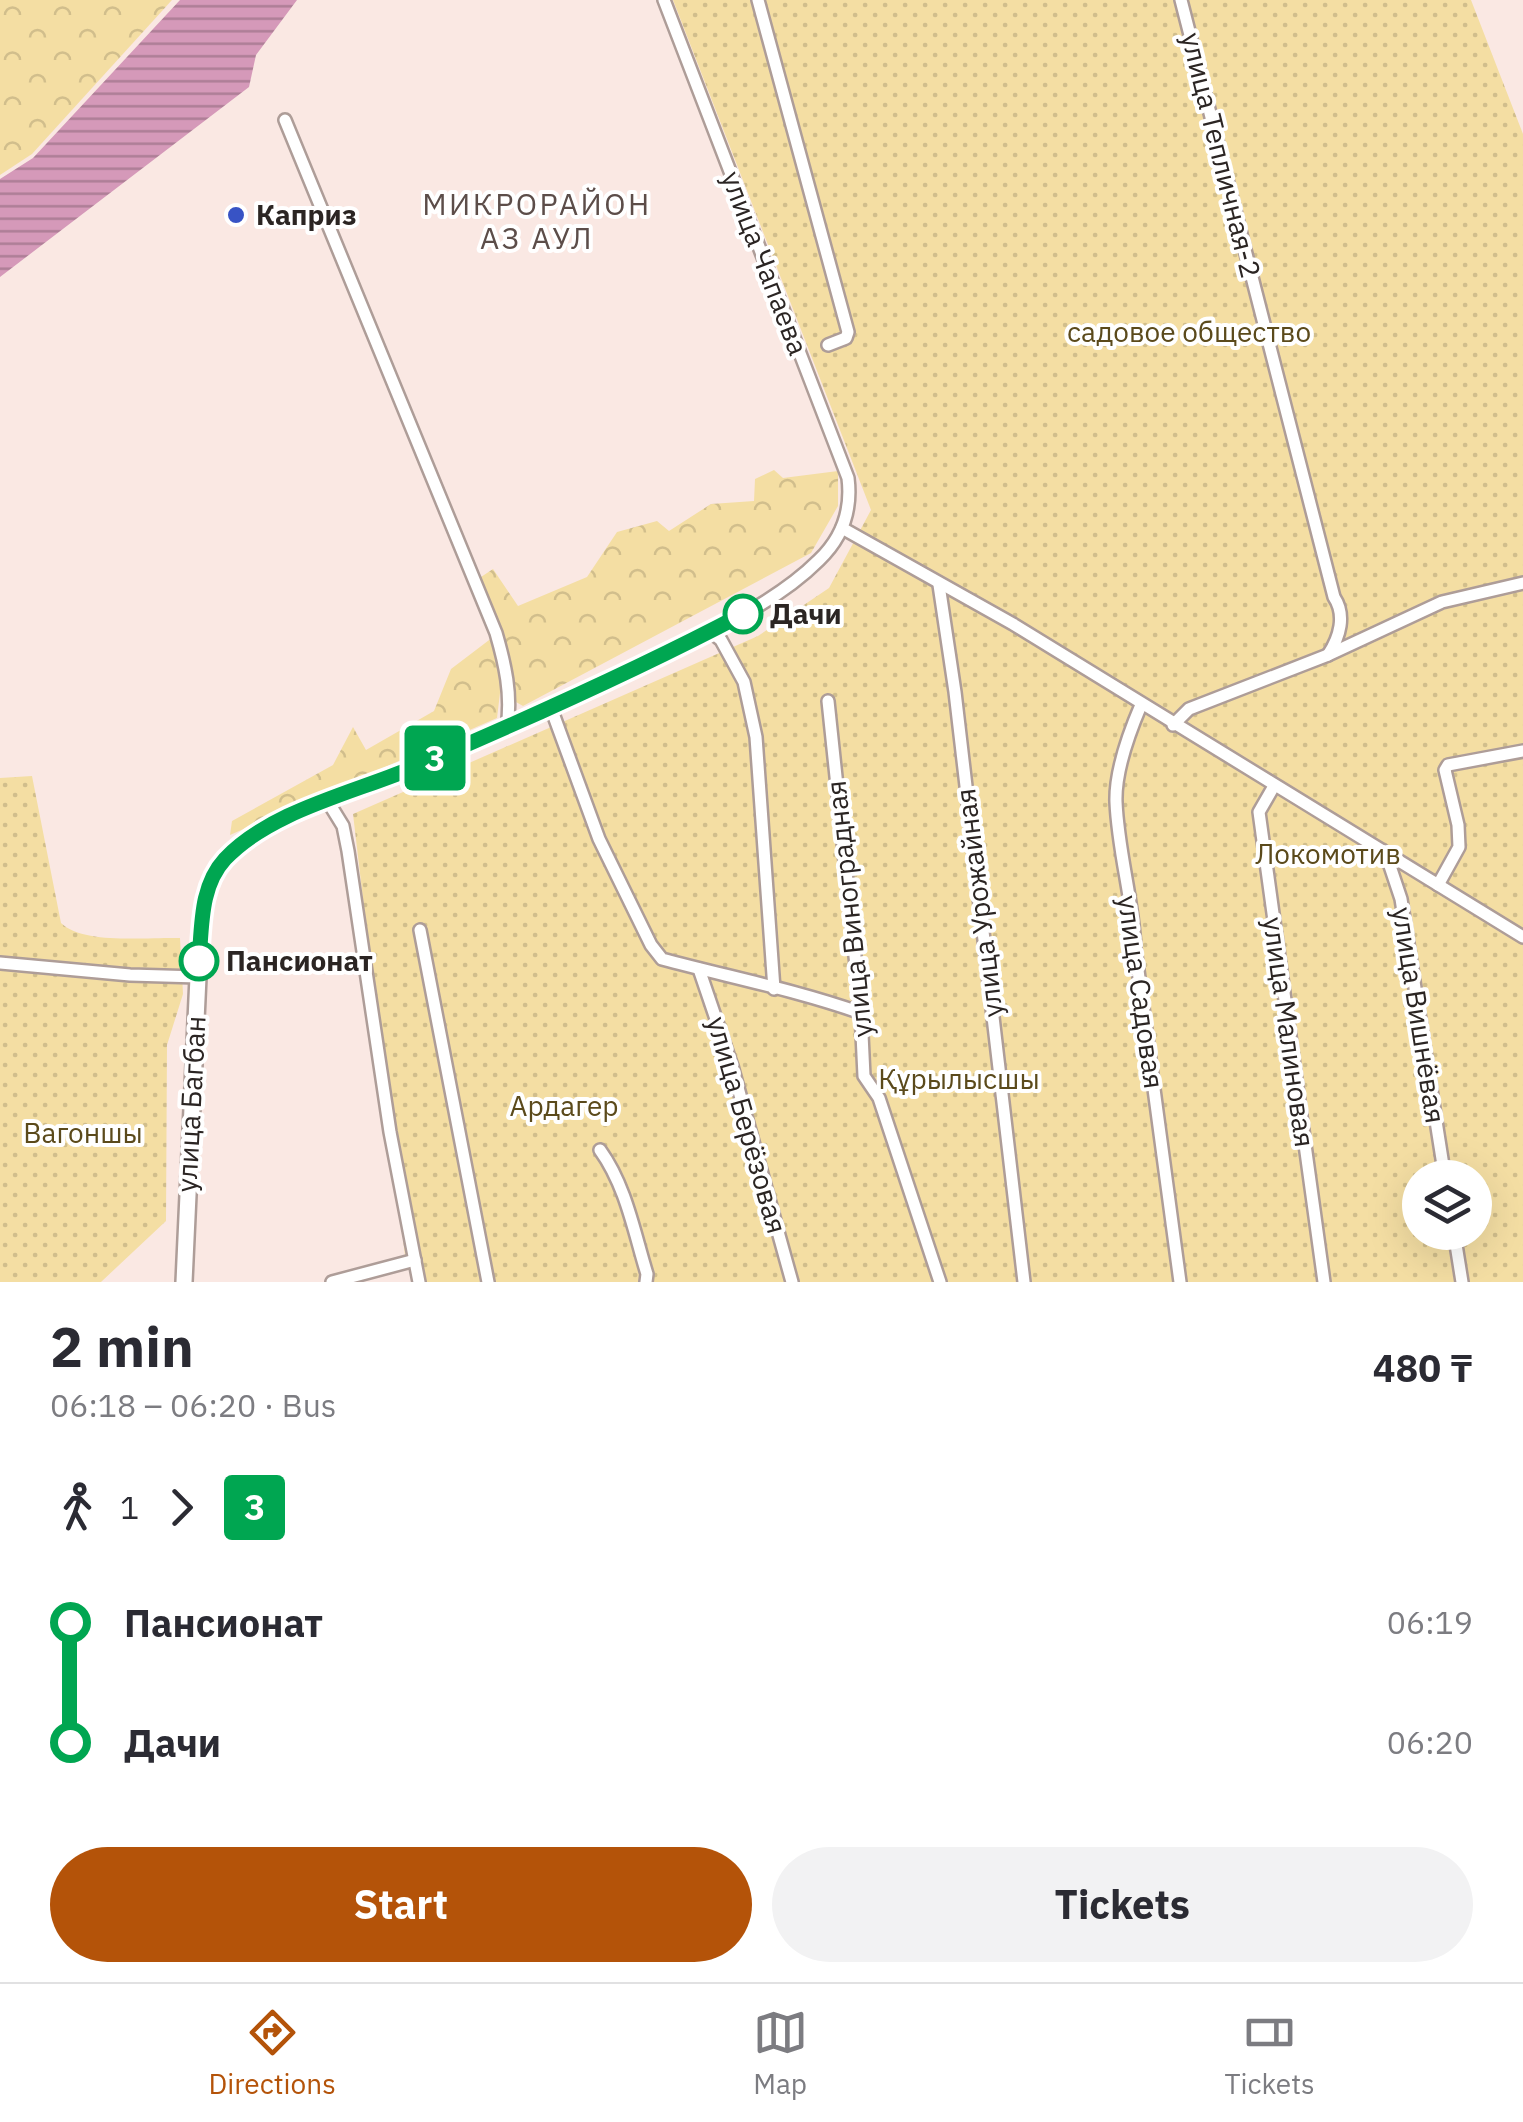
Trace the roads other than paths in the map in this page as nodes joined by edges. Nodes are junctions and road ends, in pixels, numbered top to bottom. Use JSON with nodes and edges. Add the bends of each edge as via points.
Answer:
{"nodes":[{"id":1,"x":664,"y":0,"type":"edge"},
{"id":2,"x":758,"y":0,"type":"edge"},
{"id":3,"x":1181,"y":0,"type":"edge"},
{"id":4,"x":285,"y":120,"type":"dead end"},
{"id":5,"x":828,"y":345,"type":"dead end"},
{"id":6,"x":842,"y":528,"type":"junction"},
{"id":7,"x":1523,"y":583,"type":"edge"},
{"id":8,"x":939,"y":584,"type":"junction"},
{"id":9,"x":710,"y":632,"type":"junction"},
{"id":10,"x":1328,"y":655,"type":"junction"},
{"id":11,"x":828,"y":701,"type":"dead end"},
{"id":12,"x":1141,"y":705,"type":"junction"},
{"id":13,"x":551,"y":708,"type":"junction"},
{"id":14,"x":1173,"y":725,"type":"junction"},
{"id":15,"x":508,"y":726,"type":"junction"},
{"id":16,"x":1523,"y":751,"type":"edge"},
{"id":17,"x":1274,"y":786,"type":"junction"},
{"id":18,"x":328,"y":800,"type":"junction"},
{"id":19,"x":1386,"y":854,"type":"junction"},
{"id":20,"x":1438,"y":885,"type":"junction"},
{"id":21,"x":420,"y":930,"type":"dead end"},
{"id":22,"x":1523,"y":937,"type":"edge"},
{"id":23,"x":0,"y":963,"type":"edge"},
{"id":24,"x":699,"y":969,"type":"junction"},
{"id":25,"x":198,"y":978,"type":"junction"},
{"id":26,"x":774,"y":990,"type":"junction"},
{"id":27,"x":861,"y":1013,"type":"junction"},
{"id":28,"x":600,"y":1150,"type":"dead end"},
{"id":29,"x":1442,"y":1160,"type":"edge"},
{"id":30,"x":1457,"y":1250,"type":"edge"},
{"id":31,"x":415,"y":1260,"type":"junction"},
{"id":32,"x":184,"y":1282,"type":"edge"},
{"id":33,"x":332,"y":1282,"type":"edge"},
{"id":34,"x":419,"y":1282,"type":"edge"},
{"id":35,"x":488,"y":1282,"type":"edge"},
{"id":36,"x":646,"y":1282,"type":"edge"},
{"id":37,"x":792,"y":1282,"type":"edge"},
{"id":38,"x":940,"y":1282,"type":"edge"},
{"id":39,"x":1024,"y":1282,"type":"edge"},
{"id":40,"x":1180,"y":1282,"type":"edge"},
{"id":41,"x":1324,"y":1282,"type":"edge"},
{"id":42,"x":1462,"y":1282,"type":"edge"}],
"edges":[{"from":1,"to":6,"type":"street","name":"улица Чапаева","via":[[848,478]]},
{"from":2,"to":5,"type":"street","via":[[848,332]]},
{"from":3,"to":10,"type":"street","name":"улица Тепличная-2","via":[[1340,607],[1338,640]]},
{"from":4,"to":15,"type":"street","via":[[496,633],[506,670]]},
{"from":6,"to":8,"type":"street"},
{"from":6,"to":9,"type":"street","name":"улица Багбан","via":[[822,558],[792,584]]},
{"from":7,"to":10,"type":"street","via":[[1442,602]]},
{"from":8,"to":12,"type":"street"},
{"from":8,"to":39,"type":"street","name":"улица Урожайная"},
{"from":9,"to":13,"type":"street","name":"улица Багбан"},
{"from":9,"to":26,"type":"street","via":[[744,682],[756,737]]},
{"from":10,"to":14,"type":"street","via":[[1189,709]]},
{"from":11,"to":27,"type":"street","name":"улица Виноградная"},
{"from":12,"to":14,"type":"street"},
{"from":12,"to":40,"type":"street","name":"улица Садовая","via":[[1116,798]]},
{"from":13,"to":15,"type":"street","name":"улица Багбан"},
{"from":13,"to":24,"type":"street","via":[[599,839],[650,945],[662,959]]},
{"from":14,"to":17,"type":"street"},
{"from":15,"to":18,"type":"street","name":"улица Багбан"},
{"from":16,"to":20,"type":"street","via":[[1448,764],[1459,848]]},
{"from":17,"to":19,"type":"street"},
{"from":17,"to":41,"type":"street","name":"улица Малиновая","via":[[1259,812]]},
{"from":18,"to":25,"type":"street","name":"улица Багбан","via":[[249,839],[215,872],[206,894]]},
{"from":18,"to":31,"type":"street","via":[[348,851]]},
{"from":19,"to":20,"type":"street"},
{"from":19,"to":29,"type":"street","name":"улица Вишнёвая","via":[[1401,899]]},
{"from":20,"to":22,"type":"street"},
{"from":21,"to":35,"type":"street"},
{"from":23,"to":25,"type":"street"},
{"from":24,"to":26,"type":"street"},
{"from":24,"to":37,"type":"street","name":"улица Берёзовая"},
{"from":25,"to":32,"type":"street","name":"улица Багбан"},
{"from":26,"to":27,"type":"street"},
{"from":27,"to":38,"type":"street","name":"улица Виноградная","via":[[864,1076],[879,1098]]},
{"from":28,"to":36,"type":"street","via":[[622,1192]]},
{"from":30,"to":42,"type":"street"},
{"from":31,"to":33,"type":"street"},
{"from":31,"to":34,"type":"street"}]}
